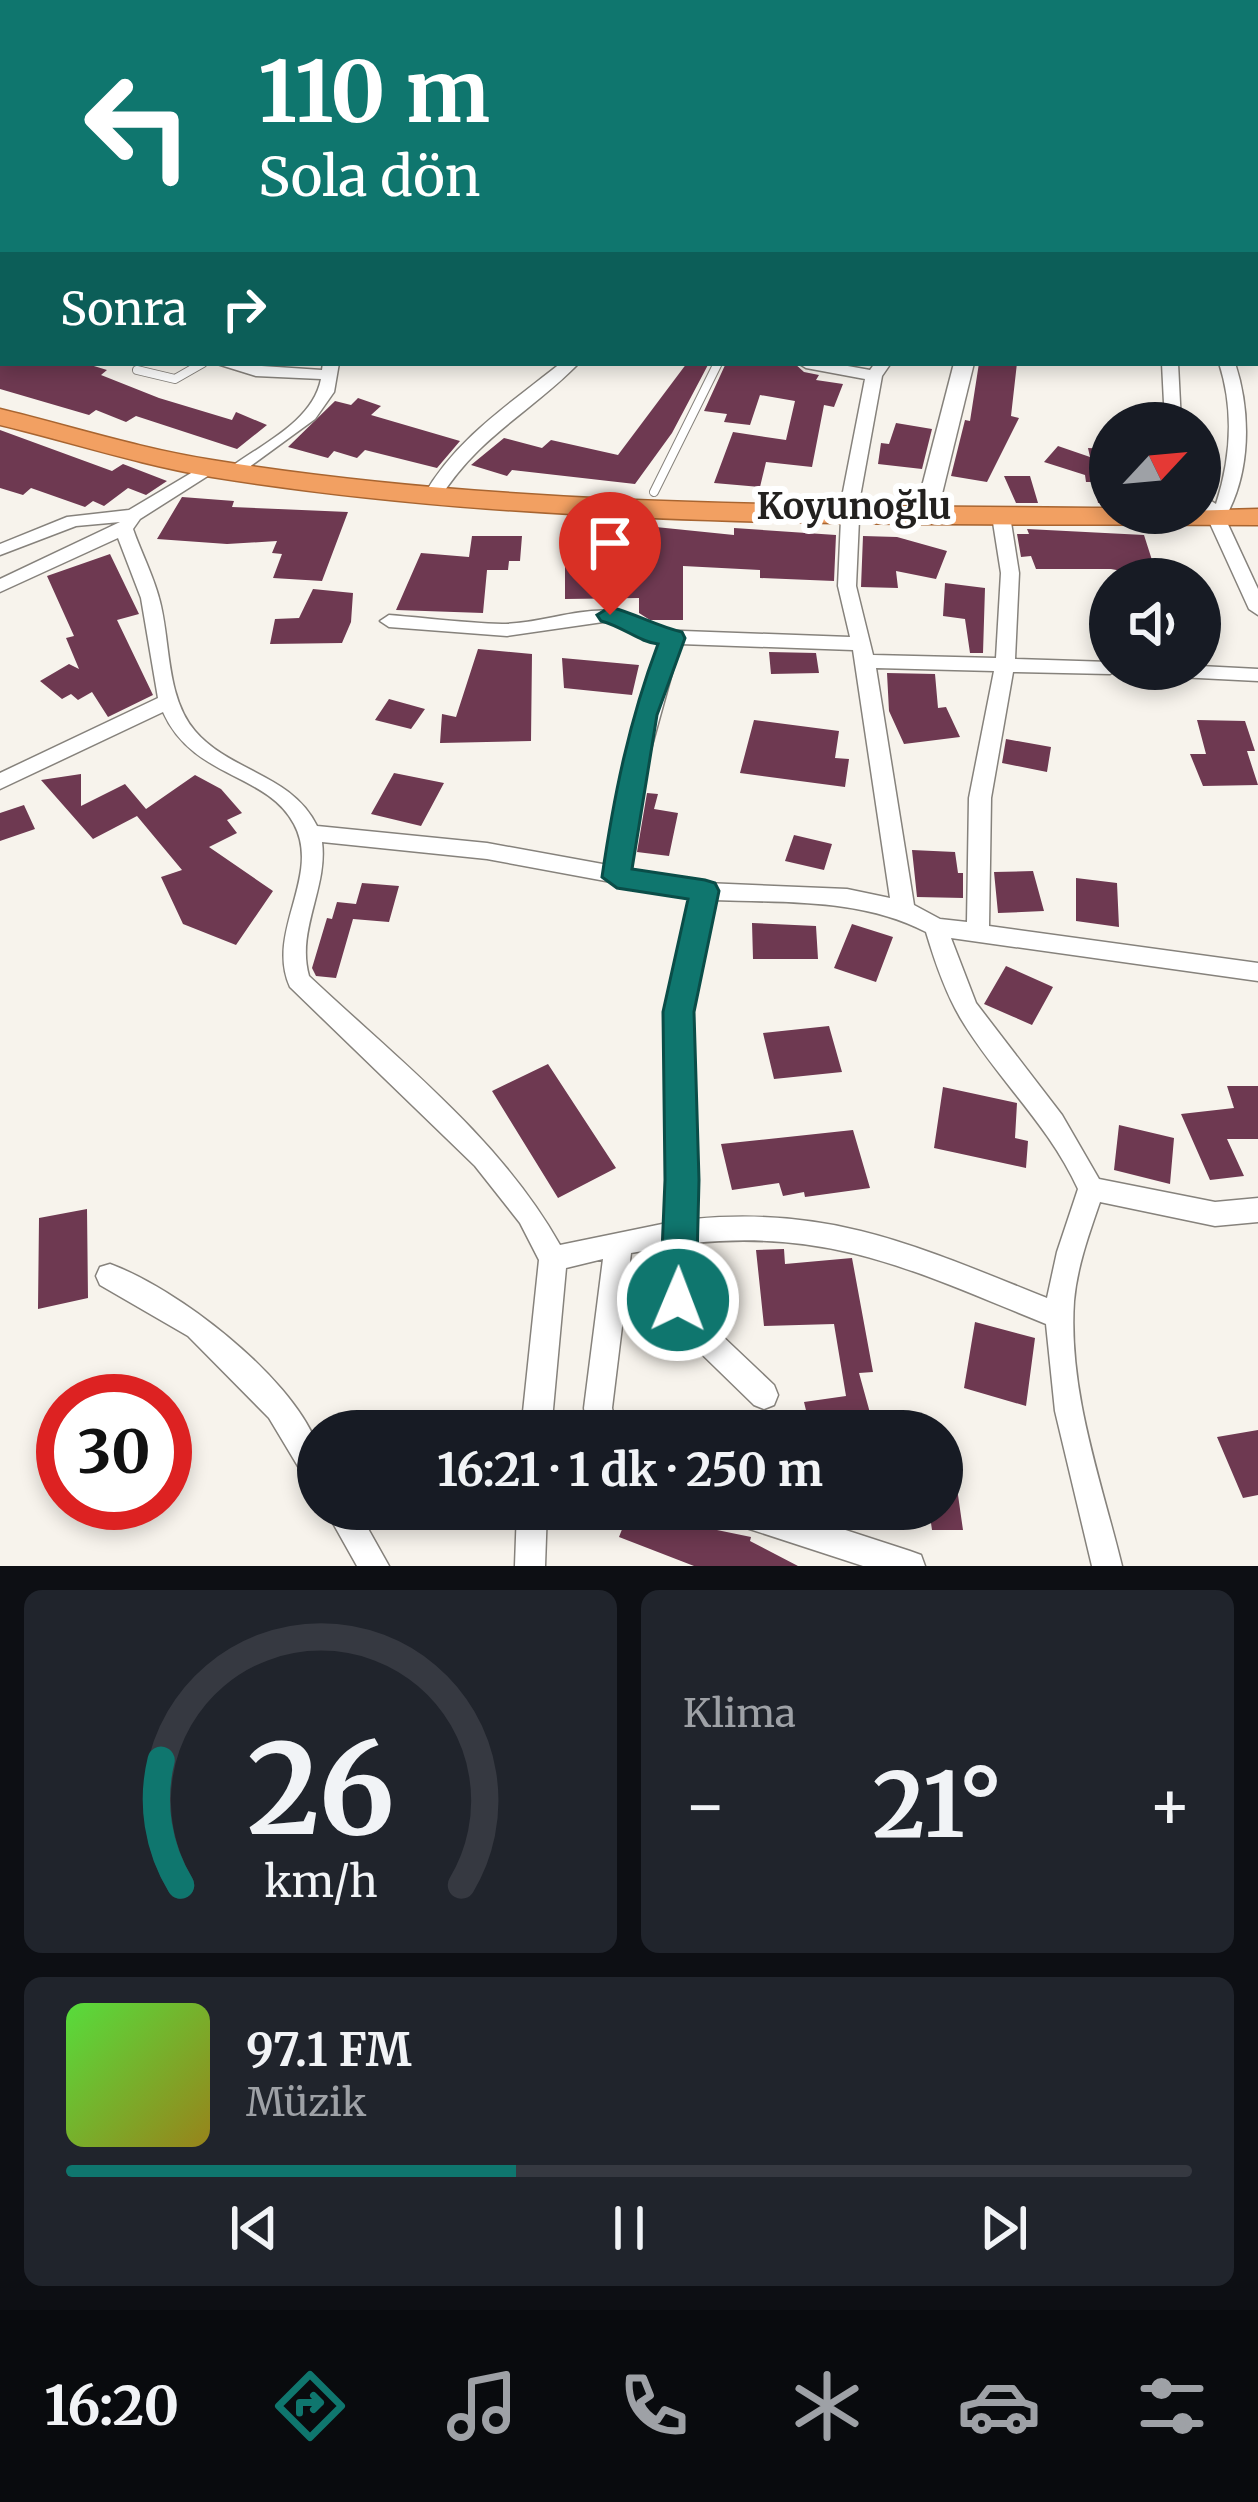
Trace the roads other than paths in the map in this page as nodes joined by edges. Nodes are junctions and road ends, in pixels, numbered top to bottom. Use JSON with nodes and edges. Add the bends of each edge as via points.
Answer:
{"nodes":[{"id":1,"x":198,"y":366,"type":"edge"},
{"id":2,"x":235,"y":366,"type":"edge"},
{"id":3,"x":568,"y":366,"type":"edge"},
{"id":4,"x":716,"y":366,"type":"edge"},
{"id":5,"x":842,"y":366,"type":"edge"},
{"id":6,"x":963,"y":366,"type":"edge"},
{"id":7,"x":1170,"y":366,"type":"edge"},
{"id":8,"x":1228,"y":366,"type":"edge"},
{"id":9,"x":330,"y":369,"type":"edge"},
{"id":10,"x":879,"y":369,"type":"edge"},
{"id":11,"x":137,"y":370,"type":"dead end"},
{"id":12,"x":1172,"y":402,"type":"edge"},
{"id":13,"x":0,"y":403,"type":"edge"},
{"id":14,"x":0,"y":417,"type":"edge"},
{"id":15,"x":244,"y":466,"type":"junction"},
{"id":16,"x":208,"y":468,"type":"junction"},
{"id":17,"x":435,"y":489,"type":"junction"},
{"id":18,"x":654,"y":492,"type":"junction"},
{"id":19,"x":930,"y":498,"type":"junction"},
{"id":20,"x":1089,"y":498,"type":"edge"},
{"id":21,"x":1221,"y":503,"type":"edge"},
{"id":22,"x":851,"y":505,"type":"junction"},
{"id":23,"x":1089,"y":511,"type":"edge"},
{"id":24,"x":1001,"y":516,"type":"junction"},
{"id":25,"x":1258,"y":518,"type":"edge"},
{"id":26,"x":128,"y":522,"type":"junction"},
{"id":27,"x":0,"y":550,"type":"edge"},
{"id":28,"x":0,"y":586,"type":"edge"},
{"id":29,"x":1258,"y":609,"type":"edge"},
{"id":30,"x":389,"y":621,"type":"dead end"},
{"id":31,"x":673,"y":638,"type":"junction"},
{"id":32,"x":861,"y":653,"type":"junction"},
{"id":33,"x":1005,"y":664,"type":"junction"},
{"id":34,"x":1089,"y":667,"type":"edge"},
{"id":35,"x":1221,"y":673,"type":"edge"},
{"id":36,"x":1258,"y":675,"type":"edge"},
{"id":37,"x":169,"y":700,"type":"junction"},
{"id":38,"x":0,"y":782,"type":"edge"},
{"id":39,"x":309,"y":833,"type":"junction"},
{"id":40,"x":617,"y":877,"type":"junction"},
{"id":41,"x":705,"y":891,"type":"junction"},
{"id":42,"x":902,"y":910,"type":"junction"},
{"id":43,"x":936,"y":927,"type":"junction"},
{"id":44,"x":978,"y":930,"type":"junction"},
{"id":45,"x":1258,"y":972,"type":"edge"},
{"id":46,"x":1091,"y":1190,"type":"junction"},
{"id":47,"x":1258,"y":1210,"type":"edge"},
{"id":48,"x":678,"y":1234,"type":"junction"},
{"id":49,"x":619,"y":1243,"type":"junction"},
{"id":50,"x":553,"y":1259,"type":"junction"},
{"id":51,"x":110,"y":1276,"type":"dead end"},
{"id":52,"x":1060,"y":1316,"type":"junction"},
{"id":53,"x":764,"y":1395,"type":"dead end"},
{"id":54,"x":537,"y":1410,"type":"edge"},
{"id":55,"x":598,"y":1410,"type":"edge"},
{"id":56,"x":297,"y":1438,"type":"edge"},
{"id":57,"x":353,"y":1530,"type":"edge"},
{"id":58,"x":531,"y":1530,"type":"edge"},
{"id":59,"x":799,"y":1530,"type":"edge"},
{"id":60,"x":374,"y":1566,"type":"edge"},
{"id":61,"x":530,"y":1566,"type":"edge"},
{"id":62,"x":910,"y":1566,"type":"edge"},
{"id":63,"x":1107,"y":1566,"type":"edge"}],
"edges":[{"from":1,"to":11,"type":"lane","via":[[175,379]]},
{"from":2,"to":9,"type":"street"},
{"from":3,"to":17,"type":"street"},
{"from":4,"to":18,"type":"lane"},
{"from":5,"to":10,"type":"street"},
{"from":6,"to":19,"type":"street"},
{"from":7,"to":12,"type":"street"},
{"from":8,"to":21,"type":"street","via":[[1236,451]]},
{"from":9,"to":15,"type":"street","via":[[315,406]]},
{"from":10,"to":22,"type":"street"},
{"from":13,"to":15,"type":"highway"},
{"from":14,"to":16,"type":"highway"},
{"from":15,"to":16,"type":"highway"},
{"from":15,"to":17,"type":"highway"},
{"from":16,"to":26,"type":"street"},
{"from":17,"to":18,"type":"highway"},
{"from":17,"to":22,"type":"highway"},
{"from":18,"to":22,"type":"highway"},
{"from":19,"to":20,"type":"highway"},
{"from":19,"to":22,"type":"highway"},
{"from":21,"to":25,"type":"highway"},
{"from":21,"to":29,"type":"street"},
{"from":22,"to":24,"type":"highway"},
{"from":22,"to":32,"type":"street","via":[[847,586]]},
{"from":23,"to":24,"type":"highway"},
{"from":24,"to":33,"type":"street","via":[[1010,573]]},
{"from":26,"to":27,"type":"street","via":[[74,521]]},
{"from":26,"to":28,"type":"street"},
{"from":26,"to":37,"type":"street"},
{"from":30,"to":31,"type":"street","via":[[507,630],[610,615]]},
{"from":31,"to":32,"type":"street"},
{"from":31,"to":40,"type":"street","via":[[644,715]]},
{"from":32,"to":33,"type":"street"},
{"from":32,"to":42,"type":"street"},
{"from":33,"to":34,"type":"street"},
{"from":33,"to":44,"type":"street","via":[[980,798]]},
{"from":35,"to":36,"type":"street"},
{"from":37,"to":38,"type":"street"},
{"from":37,"to":39,"type":"street","via":[[197,747],[280,794]]},
{"from":39,"to":40,"type":"street","via":[[487,851]]},
{"from":39,"to":50,"type":"street","via":[[307,892],[292,940],[298,980],[484,1158]]},
{"from":40,"to":41,"type":"street"},
{"from":41,"to":42,"type":"street","via":[[847,897]]},
{"from":41,"to":48,"type":"street","via":[[679,1012]]},
{"from":42,"to":43,"type":"street"},
{"from":43,"to":44,"type":"street"},
{"from":43,"to":46,"type":"street","via":[[974,1020],[1056,1122]]},
{"from":44,"to":45,"type":"street"},
{"from":46,"to":47,"type":"street","via":[[1215,1214]]},
{"from":46,"to":52,"type":"street"},
{"from":48,"to":49,"type":"street"},
{"from":48,"to":52,"type":"street","via":[[799,1229],[845,1237]]},
{"from":48,"to":53,"type":"street","via":[[682,1312]]},
{"from":49,"to":50,"type":"street"},
{"from":49,"to":55,"type":"street"},
{"from":50,"to":54,"type":"street"},
{"from":51,"to":56,"type":"street","via":[[198,1327],[279,1408]]},
{"from":52,"to":63,"type":"street","via":[[1066,1387]]},
{"from":57,"to":60,"type":"street"},
{"from":58,"to":61,"type":"street"},
{"from":59,"to":62,"type":"street"}]}
